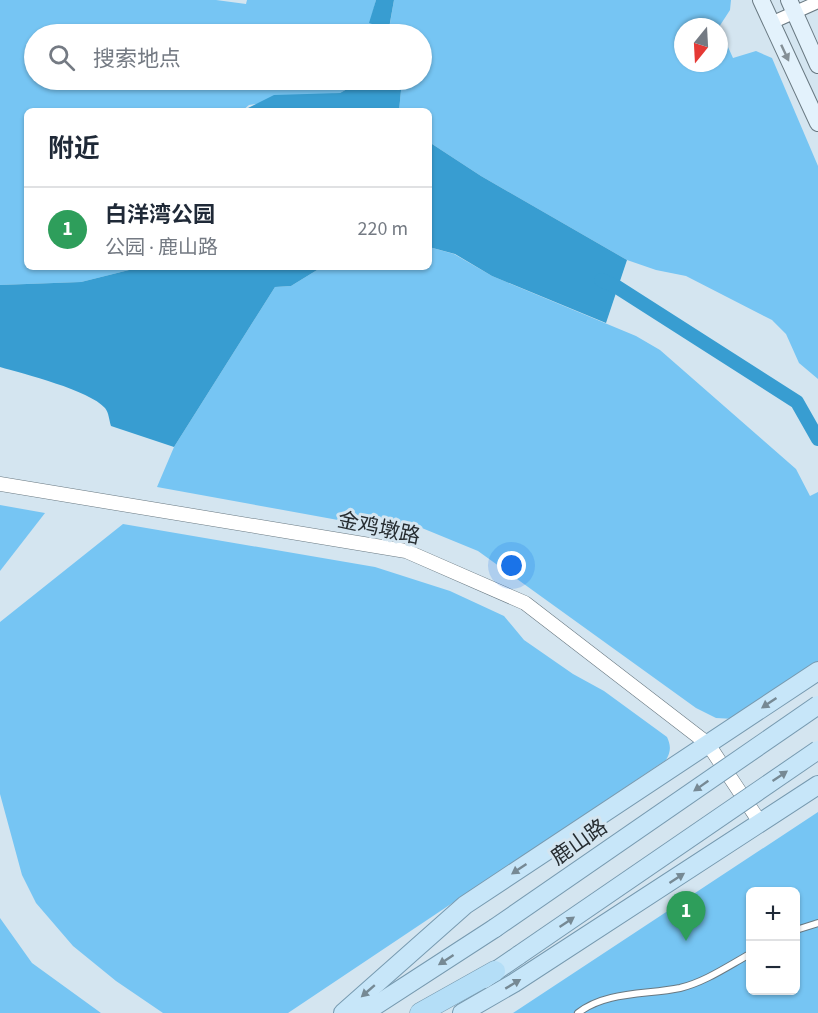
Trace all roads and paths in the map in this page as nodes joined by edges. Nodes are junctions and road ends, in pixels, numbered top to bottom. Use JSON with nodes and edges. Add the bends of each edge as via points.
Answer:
{"nodes":[{"id":1,"x":761,"y":0,"type":"edge"},
{"id":2,"x":818,"y":2,"type":"edge"},
{"id":3,"x":791,"y":6,"type":"edge"},
{"id":4,"x":771,"y":23,"type":"junction"},
{"id":5,"x":818,"y":65,"type":"edge"},
{"id":6,"x":818,"y":123,"type":"edge"},
{"id":7,"x":0,"y":484,"type":"edge"},
{"id":8,"x":818,"y":671,"type":"edge"},
{"id":9,"x":818,"y":705,"type":"edge"},
{"id":10,"x":708,"y":744,"type":"junction"},
{"id":11,"x":818,"y":750,"type":"edge"},
{"id":12,"x":818,"y":785,"type":"edge"},
{"id":13,"x":761,"y":824,"type":"junction"},
{"id":14,"x":818,"y":923,"type":"edge"},
{"id":15,"x":800,"y":928,"type":"edge"},
{"id":16,"x":746,"y":956,"type":"edge"},
{"id":17,"x":495,"y":971,"type":"junction"},
{"id":18,"x":343,"y":1013,"type":"edge"},
{"id":19,"x":364,"y":1013,"type":"edge"},
{"id":20,"x":420,"y":1013,"type":"edge"},
{"id":21,"x":440,"y":1013,"type":"edge"},
{"id":22,"x":462,"y":1013,"type":"edge"},
{"id":23,"x":578,"y":1013,"type":"edge"}],
"edges":[{"from":1,"to":4,"type":"main road"},
{"from":2,"to":3,"type":"street"},
{"from":3,"to":4,"type":"street"},
{"from":3,"to":5,"type":"main road"},
{"from":4,"to":6,"type":"main road","one_way":true},
{"from":7,"to":10,"type":"street","name":"金鸡墩路","via":[[406,551],[525,603]]},
{"from":8,"to":10,"type":"main road","one_way":true},
{"from":9,"to":19,"type":"main road","name":"鹿山路","one_way":true,"bridge":true,"via":[[495,928]]},
{"from":10,"to":13,"type":"street","name":"金鸡墩路"},
{"from":10,"to":18,"type":"main road","one_way":true,"via":[[465,905]]},
{"from":17,"to":11,"type":"main road","one_way":true,"bridge":true},
{"from":12,"to":13,"type":"main road"},
{"from":22,"to":13,"type":"main road","one_way":true},
{"from":14,"to":15,"type":"lane"},
{"from":16,"to":23,"type":"lane","via":[[714,975],[682,987],[616,997]]},
{"from":17,"to":20,"type":"highway"},
{"from":17,"to":21,"type":"main road"}]}
